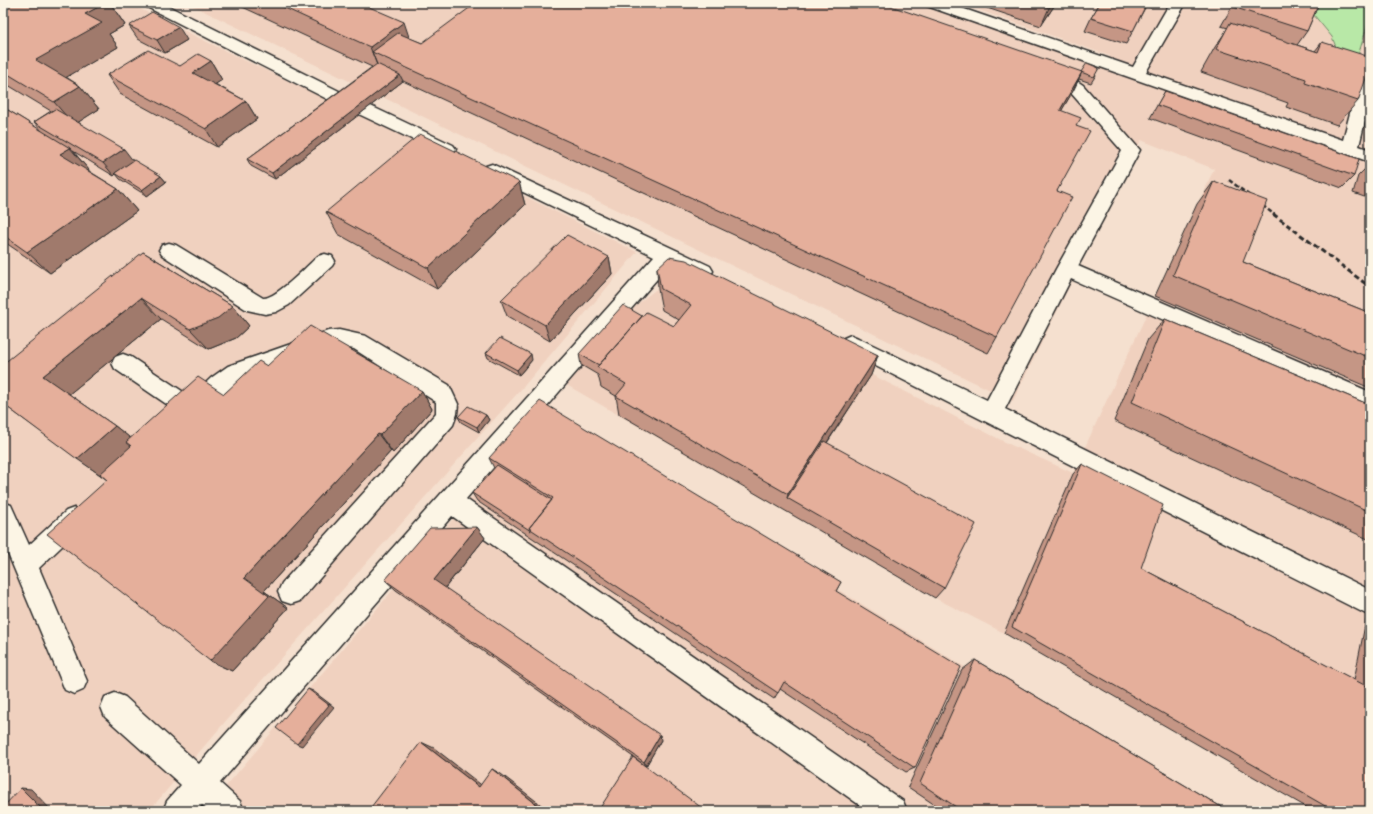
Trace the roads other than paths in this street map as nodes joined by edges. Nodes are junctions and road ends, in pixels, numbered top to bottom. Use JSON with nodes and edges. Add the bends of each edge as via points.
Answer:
{"nodes":[{"id":1,"x":150,"y":3,"type":"edge"},
{"id":2,"x":932,"y":3,"type":"edge"},
{"id":3,"x":1178,"y":3,"type":"edge"},
{"id":4,"x":1036,"y":65,"type":"edge"},
{"id":5,"x":1370,"y":67,"type":"edge"},
{"id":6,"x":1137,"y":74,"type":"junction"},
{"id":7,"x":1349,"y":149,"type":"junction"},
{"id":8,"x":1370,"y":156,"type":"edge"},
{"id":9,"x":169,"y":250,"type":"dead end"},
{"id":10,"x":667,"y":254,"type":"junction"},
{"id":11,"x":325,"y":261,"type":"dead end"},
{"id":12,"x":1066,"y":269,"type":"junction"},
{"id":13,"x":724,"y":282,"type":"edge"},
{"id":14,"x":830,"y":333,"type":"edge"},
{"id":15,"x":123,"y":363,"type":"dead end"},
{"id":16,"x":1370,"y":402,"type":"edge"},
{"id":17,"x":192,"y":409,"type":"junction"},
{"id":18,"x":992,"y":413,"type":"junction"},
{"id":19,"x":175,"y":425,"type":"edge"},
{"id":20,"x":450,"y":501,"type":"junction"},
{"id":21,"x":88,"y":506,"type":"edge"},
{"id":22,"x":3,"y":513,"type":"edge"},
{"id":23,"x":25,"y":564,"type":"junction"},
{"id":24,"x":292,"y":592,"type":"dead end"},
{"id":25,"x":1370,"y":603,"type":"edge"},
{"id":26,"x":74,"y":681,"type":"dead end"},
{"id":27,"x":115,"y":707,"type":"dead end"},
{"id":28,"x":200,"y":784,"type":"junction"},
{"id":29,"x":176,"y":811,"type":"edge"},
{"id":30,"x":230,"y":811,"type":"edge"},
{"id":31,"x":893,"y":811,"type":"edge"}],
"edges":[{"from":1,"to":10,"type":"lane","via":[[335,96]]},
{"from":2,"to":6,"type":"lane"},
{"from":3,"to":6,"type":"lane"},
{"from":4,"to":12,"type":"lane","via":[[1044,67],[1077,89],[1131,150]]},
{"from":5,"to":7,"type":"lane"},
{"from":6,"to":7,"type":"lane"},
{"from":7,"to":8,"type":"lane"},
{"from":9,"to":11,"type":"lane","via":[[254,304],[262,306],[270,306],[280,301]]},
{"from":10,"to":13,"type":"lane"},
{"from":10,"to":20,"type":"lane"},
{"from":12,"to":16,"type":"lane"},
{"from":12,"to":18,"type":"lane"},
{"from":14,"to":18,"type":"lane"},
{"from":15,"to":17,"type":"lane"},
{"from":17,"to":19,"type":"lane"},
{"from":17,"to":24,"type":"lane","via":[[236,372],[328,339],[339,338],[359,342],[441,392],[448,399],[449,408],[444,418]]},
{"from":18,"to":25,"type":"lane"},
{"from":20,"to":28,"type":"lane"},
{"from":20,"to":31,"type":"lane"},
{"from":21,"to":23,"type":"lane"},
{"from":22,"to":23,"type":"lane"},
{"from":23,"to":26,"type":"lane"},
{"from":27,"to":28,"type":"lane"},
{"from":28,"to":29,"type":"lane"},
{"from":28,"to":30,"type":"lane"}]}
